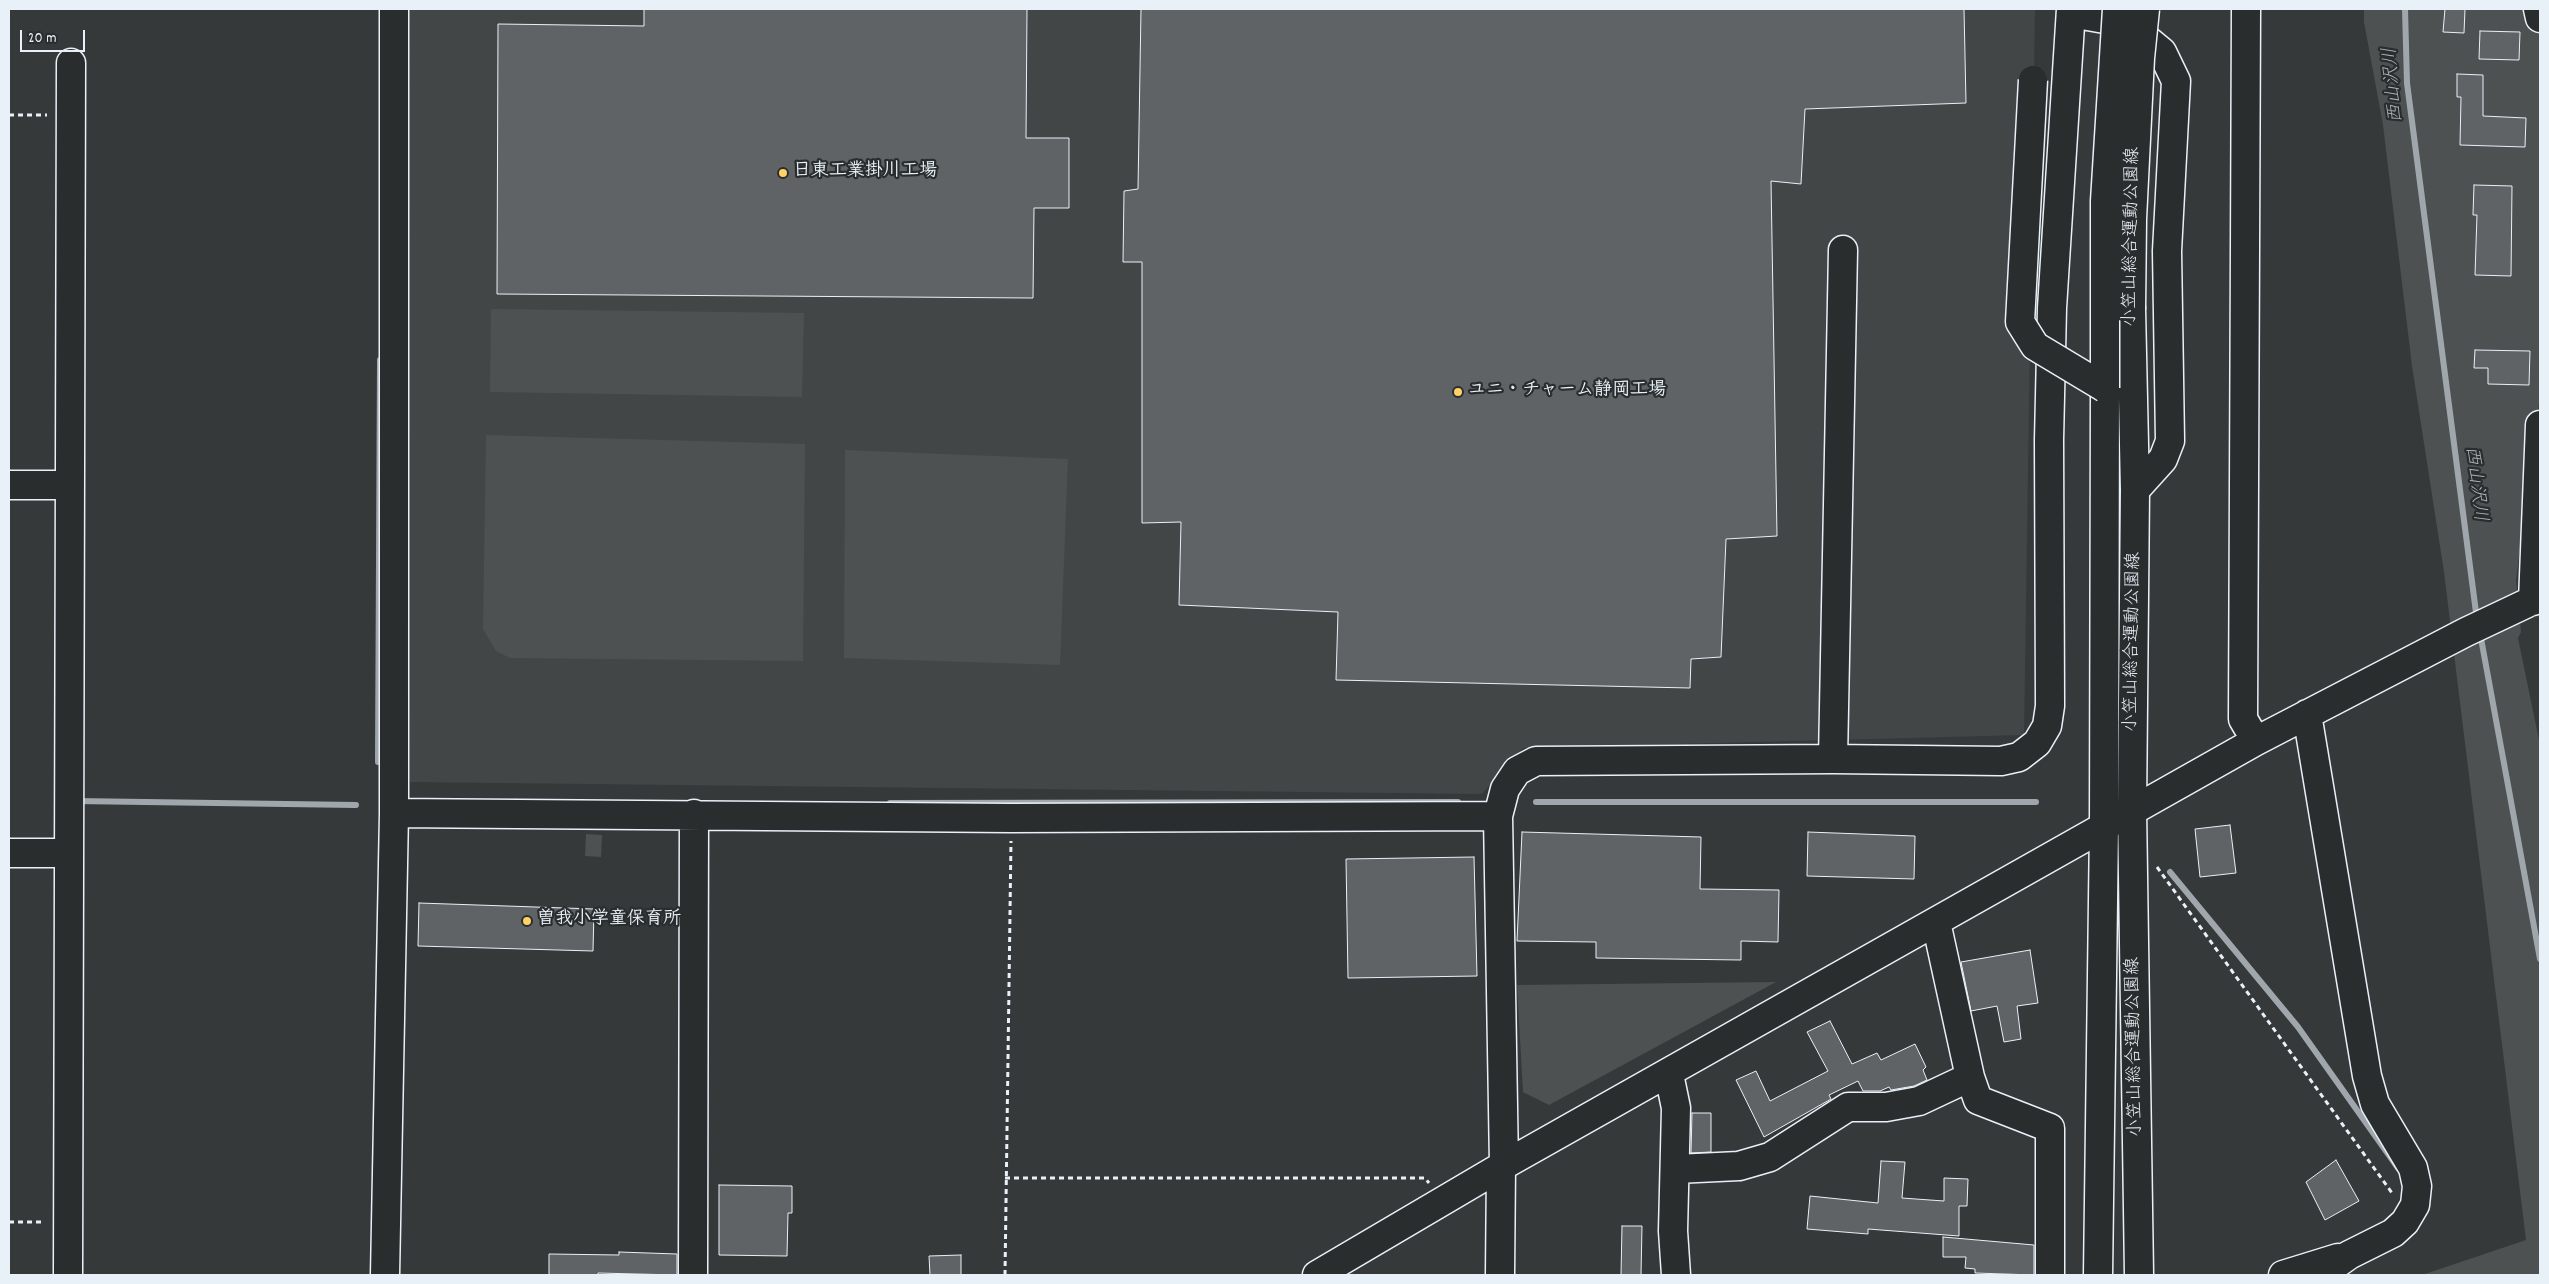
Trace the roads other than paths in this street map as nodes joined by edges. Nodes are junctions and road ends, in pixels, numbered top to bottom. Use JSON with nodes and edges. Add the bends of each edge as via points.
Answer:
{"nodes":[{"id":1,"x":394,"y":9,"type":"edge"},
{"id":2,"x":2117,"y":9,"type":"edge"},
{"id":3,"x":2144,"y":9,"type":"edge"},
{"id":4,"x":2246,"y":9,"type":"edge"},
{"id":5,"x":2538,"y":9,"type":"edge"},
{"id":6,"x":2071,"y":11,"type":"edge"},
{"id":7,"x":2540,"y":18,"type":"edge"},
{"id":8,"x":2069,"y":53,"type":"junction"},
{"id":9,"x":71,"y":63,"type":"dead end"},
{"id":10,"x":1842,"y":250,"type":"dead end"},
{"id":11,"x":2105,"y":388,"type":"junction"},
{"id":12,"x":2540,"y":425,"type":"edge"},
{"id":13,"x":9,"y":485,"type":"edge"},
{"id":14,"x":68,"y":485,"type":"junction"},
{"id":15,"x":2135,"y":490,"type":"junction"},
{"id":16,"x":2536,"y":599,"type":"edge"},
{"id":17,"x":2307,"y":714,"type":"junction"},
{"id":18,"x":2256,"y":741,"type":"junction"},
{"id":19,"x":1833,"y":759,"type":"junction"},
{"id":20,"x":2132,"y":810,"type":"junction"},
{"id":21,"x":394,"y":813,"type":"junction"},
{"id":22,"x":694,"y":814,"type":"junction"},
{"id":23,"x":1498,"y":816,"type":"junction"},
{"id":24,"x":2104,"y":826,"type":"junction"},
{"id":25,"x":9,"y":853,"type":"edge"},
{"id":26,"x":68,"y":853,"type":"junction"},
{"id":27,"x":1936,"y":922,"type":"junction"},
{"id":28,"x":1668,"y":1074,"type":"junction"},
{"id":29,"x":1970,"y":1077,"type":"junction"},
{"id":30,"x":1502,"y":1166,"type":"junction"},
{"id":31,"x":1676,"y":1169,"type":"junction"},
{"id":32,"x":2350,"y":1256,"type":"junction"},
{"id":33,"x":68,"y":1275,"type":"edge"},
{"id":34,"x":385,"y":1275,"type":"edge"},
{"id":35,"x":693,"y":1275,"type":"edge"},
{"id":36,"x":1317,"y":1275,"type":"edge"},
{"id":37,"x":1500,"y":1275,"type":"edge"},
{"id":38,"x":1676,"y":1275,"type":"edge"},
{"id":39,"x":2050,"y":1275,"type":"edge"},
{"id":40,"x":2098,"y":1275,"type":"edge"},
{"id":41,"x":2139,"y":1275,"type":"edge"},
{"id":42,"x":2282,"y":1275,"type":"edge"},
{"id":43,"x":2321,"y":1275,"type":"edge"}],
"edges":[{"from":1,"to":21,"type":"street"},
{"from":2,"to":11,"type":"street","name":"小笠山総合運動公園線","bridge":true,"via":[[2105,200]]},
{"from":3,"to":15,"type":"street","name":"小笠山総合運動公園線","bridge":true,"via":[[2132,210]]},
{"from":4,"to":18,"type":"street","via":[[2243,719]]},
{"from":5,"to":7,"type":"street"},
{"from":6,"to":8,"type":"street"},
{"from":6,"to":15,"type":"street","via":[[2127,23],[2162,52],[2176,81],[2167,251],[2170,442],[2164,459]]},
{"from":8,"to":11,"type":"street","bridge":true,"via":[[2033,80],[2020,322],[2035,346]]},
{"from":8,"to":19,"type":"street","via":[[2052,308],[2048,440],[2050,706],[2046,726],[2037,743],[2019,757],[2001,762]]},
{"from":9,"to":14,"type":"street"},
{"from":10,"to":19,"type":"street"},
{"from":11,"to":24,"type":"street","name":"小笠山総合運動公園線"},
{"from":12,"to":16,"type":"street"},
{"from":13,"to":14,"type":"street"},
{"from":14,"to":26,"type":"street"},
{"from":15,"to":20,"type":"street","name":"小笠山総合運動公園線"},
{"from":16,"to":17,"type":"street"},
{"from":17,"to":18,"type":"street"},
{"from":17,"to":32,"type":"street","via":[[2367,1076],[2375,1104],[2413,1168],[2417,1186],[2415,1205],[2405,1222],[2393,1233]]},
{"from":18,"to":20,"type":"street"},
{"from":19,"to":23,"type":"street","via":[[1536,761],[1517,771],[1506,789]]},
{"from":20,"to":24,"type":"street"},
{"from":20,"to":41,"type":"street","name":"小笠山総合運動公園線"},
{"from":21,"to":22,"type":"street"},
{"from":21,"to":34,"type":"street"},
{"from":22,"to":23,"type":"street","via":[[1011,818]]},
{"from":22,"to":35,"type":"street"},
{"from":23,"to":30,"type":"street"},
{"from":24,"to":27,"type":"street"},
{"from":24,"to":40,"type":"street","name":"小笠山総合運動公園線"},
{"from":25,"to":26,"type":"street"},
{"from":26,"to":33,"type":"street"},
{"from":27,"to":28,"type":"street"},
{"from":27,"to":29,"type":"street"},
{"from":28,"to":30,"type":"street"},
{"from":28,"to":31,"type":"street","via":[[1676,1108]]},
{"from":29,"to":31,"type":"street","via":[[1919,1102],[1886,1107],[1848,1107],[1770,1157],[1739,1166]]},
{"from":29,"to":39,"type":"street","via":[[1978,1100],[2050,1128]]},
{"from":30,"to":36,"type":"street"},
{"from":30,"to":37,"type":"street"},
{"from":31,"to":38,"type":"street","via":[[1673,1231]]},
{"from":32,"to":42,"type":"street"},
{"from":32,"to":43,"type":"street"}]}
